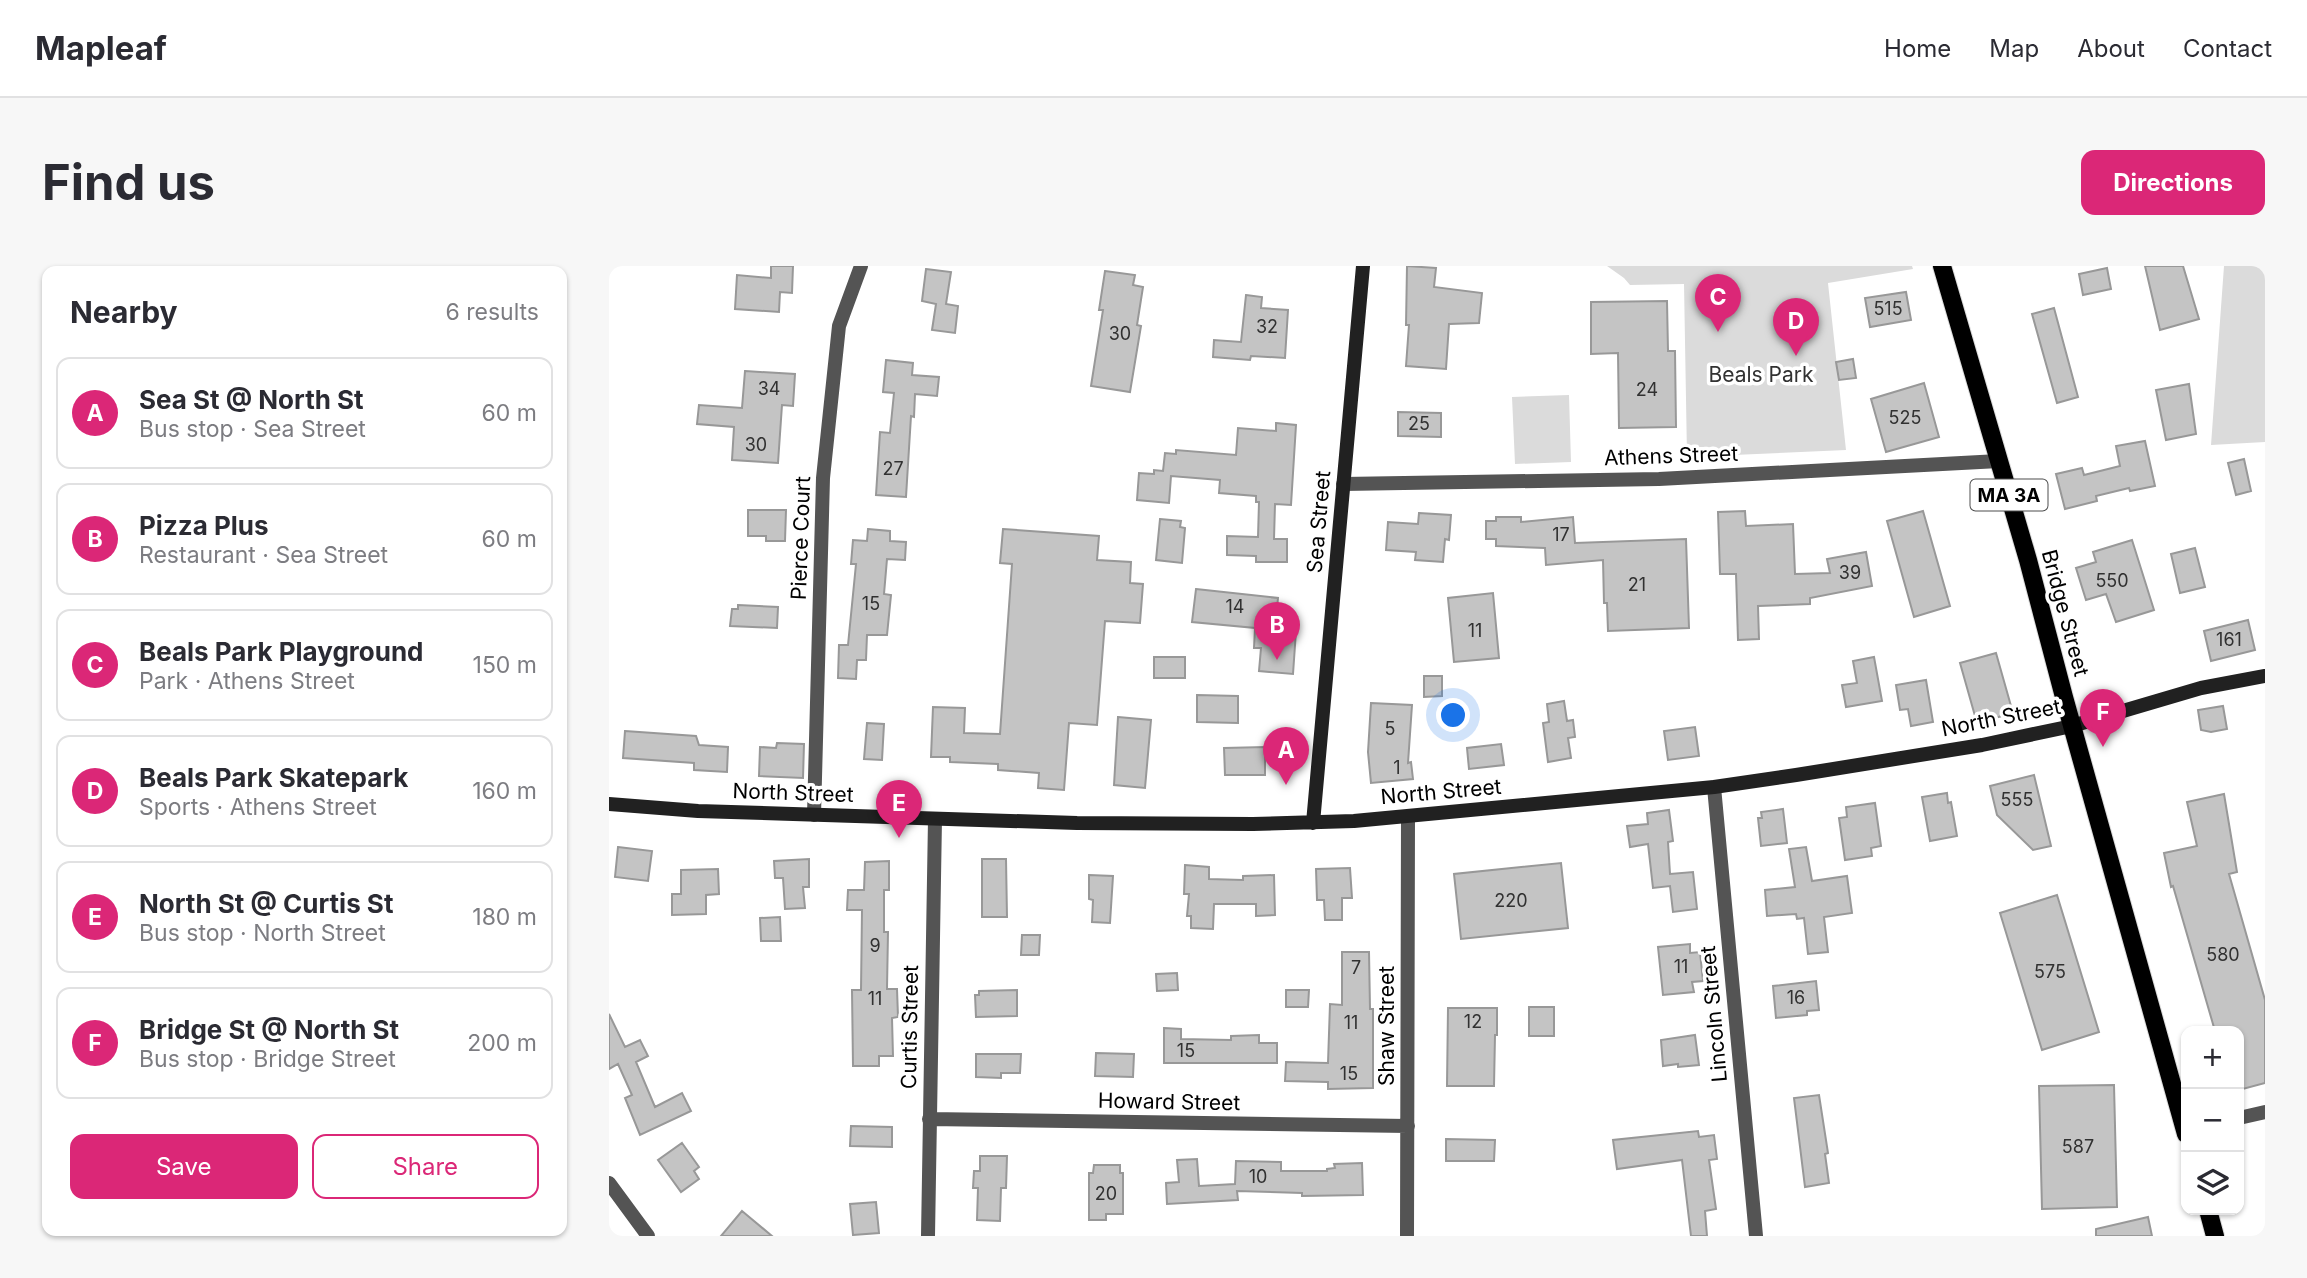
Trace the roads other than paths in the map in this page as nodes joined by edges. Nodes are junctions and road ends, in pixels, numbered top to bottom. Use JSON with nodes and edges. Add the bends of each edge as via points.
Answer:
{"nodes":[{"id":1,"x":861,"y":266,"type":"edge"},
{"id":2,"x":1363,"y":266,"type":"edge"},
{"id":3,"x":1942,"y":266,"type":"edge"},
{"id":4,"x":1999,"y":461,"type":"junction"},
{"id":5,"x":1343,"y":484,"type":"junction"},
{"id":6,"x":2265,"y":676,"type":"edge"},
{"id":7,"x":2072,"y":726,"type":"junction"},
{"id":8,"x":1714,"y":787,"type":"junction"},
{"id":9,"x":609,"y":804,"type":"edge"},
{"id":10,"x":814,"y":815,"type":"junction"},
{"id":11,"x":1408,"y":817,"type":"junction"},
{"id":12,"x":935,"y":819,"type":"junction"},
{"id":13,"x":1313,"y":823,"type":"junction"},
{"id":14,"x":2265,"y":1112,"type":"edge"},
{"id":15,"x":2181,"y":1114,"type":"edge"},
{"id":16,"x":2244,"y":1117,"type":"edge"},
{"id":17,"x":929,"y":1119,"type":"junction"},
{"id":18,"x":1408,"y":1126,"type":"junction"},
{"id":19,"x":609,"y":1183,"type":"edge"},
{"id":20,"x":2209,"y":1215,"type":"edge"},
{"id":21,"x":647,"y":1236,"type":"edge"},
{"id":22,"x":927,"y":1236,"type":"edge"},
{"id":23,"x":1407,"y":1236,"type":"edge"},
{"id":24,"x":1756,"y":1236,"type":"edge"},
{"id":25,"x":2215,"y":1236,"type":"edge"}],
"edges":[{"from":1,"to":10,"type":"street","name":"Pierce Court","via":[[839,326],[823,478]]},
{"from":2,"to":5,"type":"street","name":"Sea Street"},
{"from":3,"to":4,"type":"main road","name":"Bridge Street","number":"MA 3A"},
{"from":4,"to":5,"type":"street","name":"Athens Street","via":[[1659,479]]},
{"from":4,"to":7,"type":"main road","name":"Bridge Street","number":"MA 3A"},
{"from":5,"to":13,"type":"street","name":"Sea Street"},
{"from":6,"to":7,"type":"street","name":"North Street","via":[[2201,688]]},
{"from":7,"to":8,"type":"street","name":"North Street","via":[[1982,745]]},
{"from":7,"to":15,"type":"main road","name":"Bridge Street","number":"MA 3A"},
{"from":8,"to":11,"type":"street","name":"North Street"},
{"from":8,"to":24,"type":"street","name":"Lincoln Street"},
{"from":9,"to":10,"type":"street","name":"North Street"},
{"from":10,"to":12,"type":"street","name":"North Street"},
{"from":11,"to":13,"type":"street","name":"North Street"},
{"from":11,"to":18,"type":"street","name":"Shaw Street"},
{"from":12,"to":13,"type":"street","name":"North Street"},
{"from":12,"to":17,"type":"street","name":"Curtis Street"},
{"from":14,"to":16,"type":"street"},
{"from":17,"to":18,"type":"street","name":"Howard Street"},
{"from":17,"to":22,"type":"street","name":"Curtis Street"},
{"from":18,"to":23,"type":"street","name":"Shaw Street"},
{"from":19,"to":21,"type":"street"},
{"from":20,"to":25,"type":"main road"}]}
